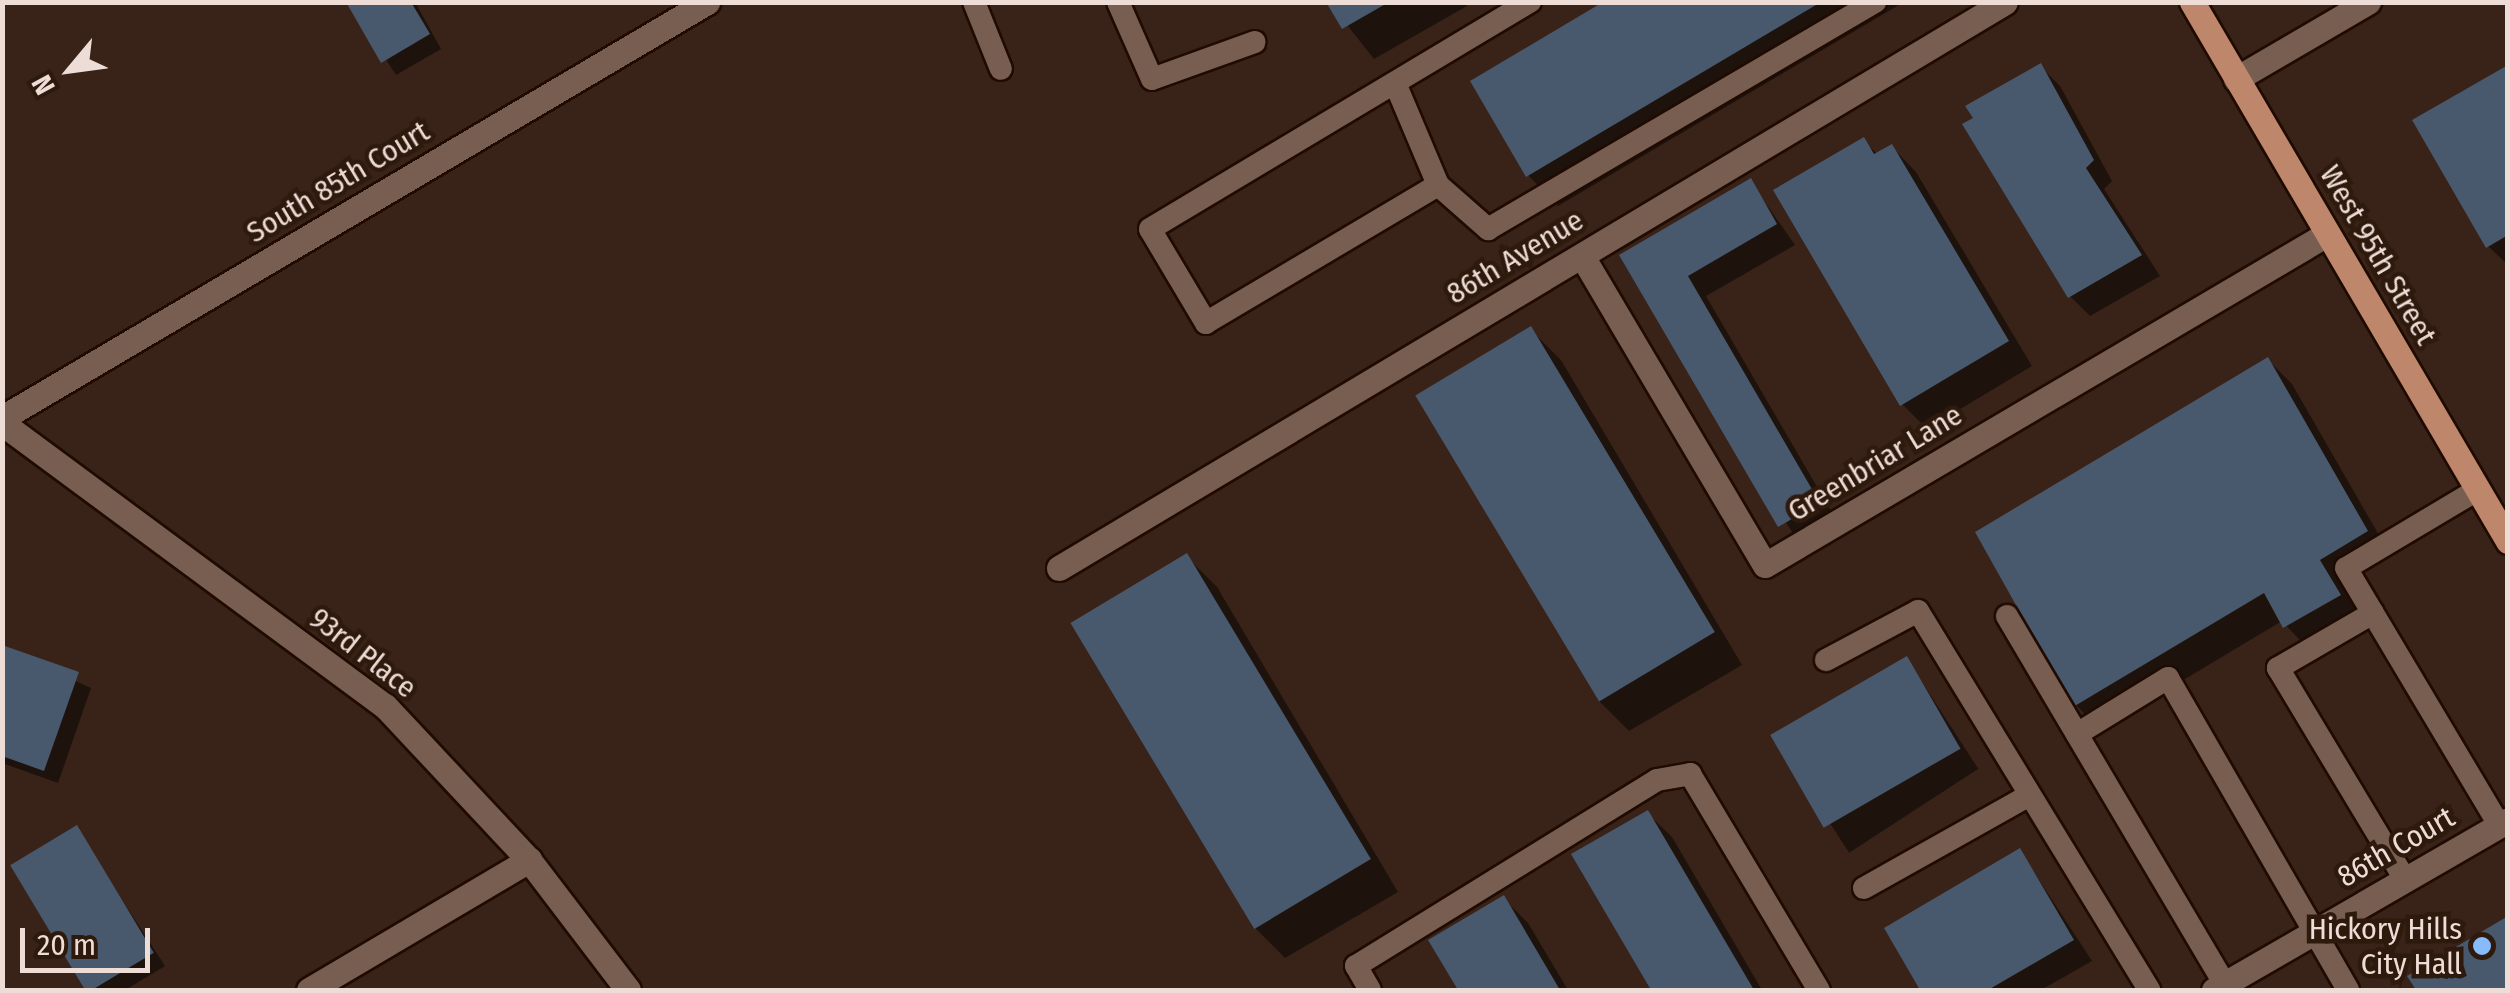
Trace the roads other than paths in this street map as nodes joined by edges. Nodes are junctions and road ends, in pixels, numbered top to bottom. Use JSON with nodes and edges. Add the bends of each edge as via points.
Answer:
{"nodes":[{"id":1,"x":707,"y":2,"type":"edge"},
{"id":2,"x":974,"y":2,"type":"edge"},
{"id":3,"x":1118,"y":2,"type":"edge"},
{"id":4,"x":1530,"y":2,"type":"edge"},
{"id":5,"x":1875,"y":2,"type":"edge"},
{"id":6,"x":2005,"y":2,"type":"edge"},
{"id":7,"x":2192,"y":2,"type":"edge"},
{"id":8,"x":2368,"y":2,"type":"edge"},
{"id":9,"x":1255,"y":42,"type":"dead end"},
{"id":10,"x":1001,"y":69,"type":"dead end"},
{"id":11,"x":2236,"y":79,"type":"junction"},
{"id":12,"x":1394,"y":83,"type":"junction"},
{"id":13,"x":1438,"y":185,"type":"junction"},
{"id":14,"x":2328,"y":234,"type":"junction"},
{"id":15,"x":1582,"y":256,"type":"junction"},
{"id":16,"x":2,"y":420,"type":"edge"},
{"id":17,"x":2478,"y":490,"type":"junction"},
{"id":18,"x":2508,"y":541,"type":"edge"},
{"id":19,"x":1059,"y":568,"type":"dead end"},
{"id":20,"x":2373,"y":613,"type":"junction"},
{"id":21,"x":2007,"y":616,"type":"dead end"},
{"id":22,"x":1826,"y":660,"type":"dead end"},
{"id":23,"x":2077,"y":734,"type":"junction"},
{"id":24,"x":2030,"y":795,"type":"junction"},
{"id":25,"x":2503,"y":822,"type":"edge"},
{"id":26,"x":529,"y":860,"type":"junction"},
{"id":27,"x":2406,"y":879,"type":"junction"},
{"id":28,"x":1864,"y":888,"type":"dead end"},
{"id":29,"x":2315,"y":932,"type":"junction"},
{"id":30,"x":2219,"y":987,"type":"edge"},
{"id":31,"x":310,"y":990,"type":"edge"},
{"id":32,"x":628,"y":990,"type":"edge"},
{"id":33,"x":1370,"y":990,"type":"edge"},
{"id":34,"x":1819,"y":990,"type":"edge"},
{"id":35,"x":2149,"y":990,"type":"edge"},
{"id":36,"x":2348,"y":990,"type":"edge"}],
"edges":[{"from":1,"to":16,"type":"street","name":"South 85th Court"},
{"from":2,"to":10,"type":"lane"},
{"from":3,"to":9,"type":"lane","via":[[1152,79]]},
{"from":4,"to":12,"type":"lane"},
{"from":5,"to":13,"type":"lane","via":[[1488,228]]},
{"from":6,"to":15,"type":"street","name":"86th Avenue"},
{"from":7,"to":11,"type":"main road","name":"West 95th Street"},
{"from":8,"to":11,"type":"street"},
{"from":11,"to":14,"type":"main road","name":"West 95th Street"},
{"from":12,"to":13,"type":"lane"},
{"from":12,"to":13,"type":"lane","via":[[1150,228],[1206,323]]},
{"from":14,"to":15,"type":"street","name":"Greenbriar Lane","via":[[1765,566]]},
{"from":14,"to":17,"type":"main road","name":"West 95th Street"},
{"from":15,"to":19,"type":"street","name":"86th Avenue"},
{"from":16,"to":26,"type":"street","name":"93rd Place","via":[[384,706]]},
{"from":17,"to":18,"type":"main road","name":"West 95th Street"},
{"from":17,"to":20,"type":"lane","via":[[2346,568]]},
{"from":20,"to":25,"type":"lane"},
{"from":20,"to":27,"type":"lane","via":[[2278,668]]},
{"from":21,"to":23,"type":"lane"},
{"from":22,"to":24,"type":"lane","via":[[1918,611]]},
{"from":23,"to":29,"type":"lane","via":[[2168,678]]},
{"from":23,"to":30,"type":"lane"},
{"from":24,"to":28,"type":"lane"},
{"from":24,"to":35,"type":"lane"},
{"from":25,"to":27,"type":"street","name":"86th Court"},
{"from":26,"to":31,"type":"street"},
{"from":26,"to":32,"type":"street","name":"93rd Place"},
{"from":27,"to":29,"type":"street","name":"86th Court"},
{"from":29,"to":30,"type":"street","name":"86th Court"},
{"from":29,"to":36,"type":"lane"},
{"from":33,"to":34,"type":"lane","via":[[1356,966],[1657,780],[1690,774]]}]}
